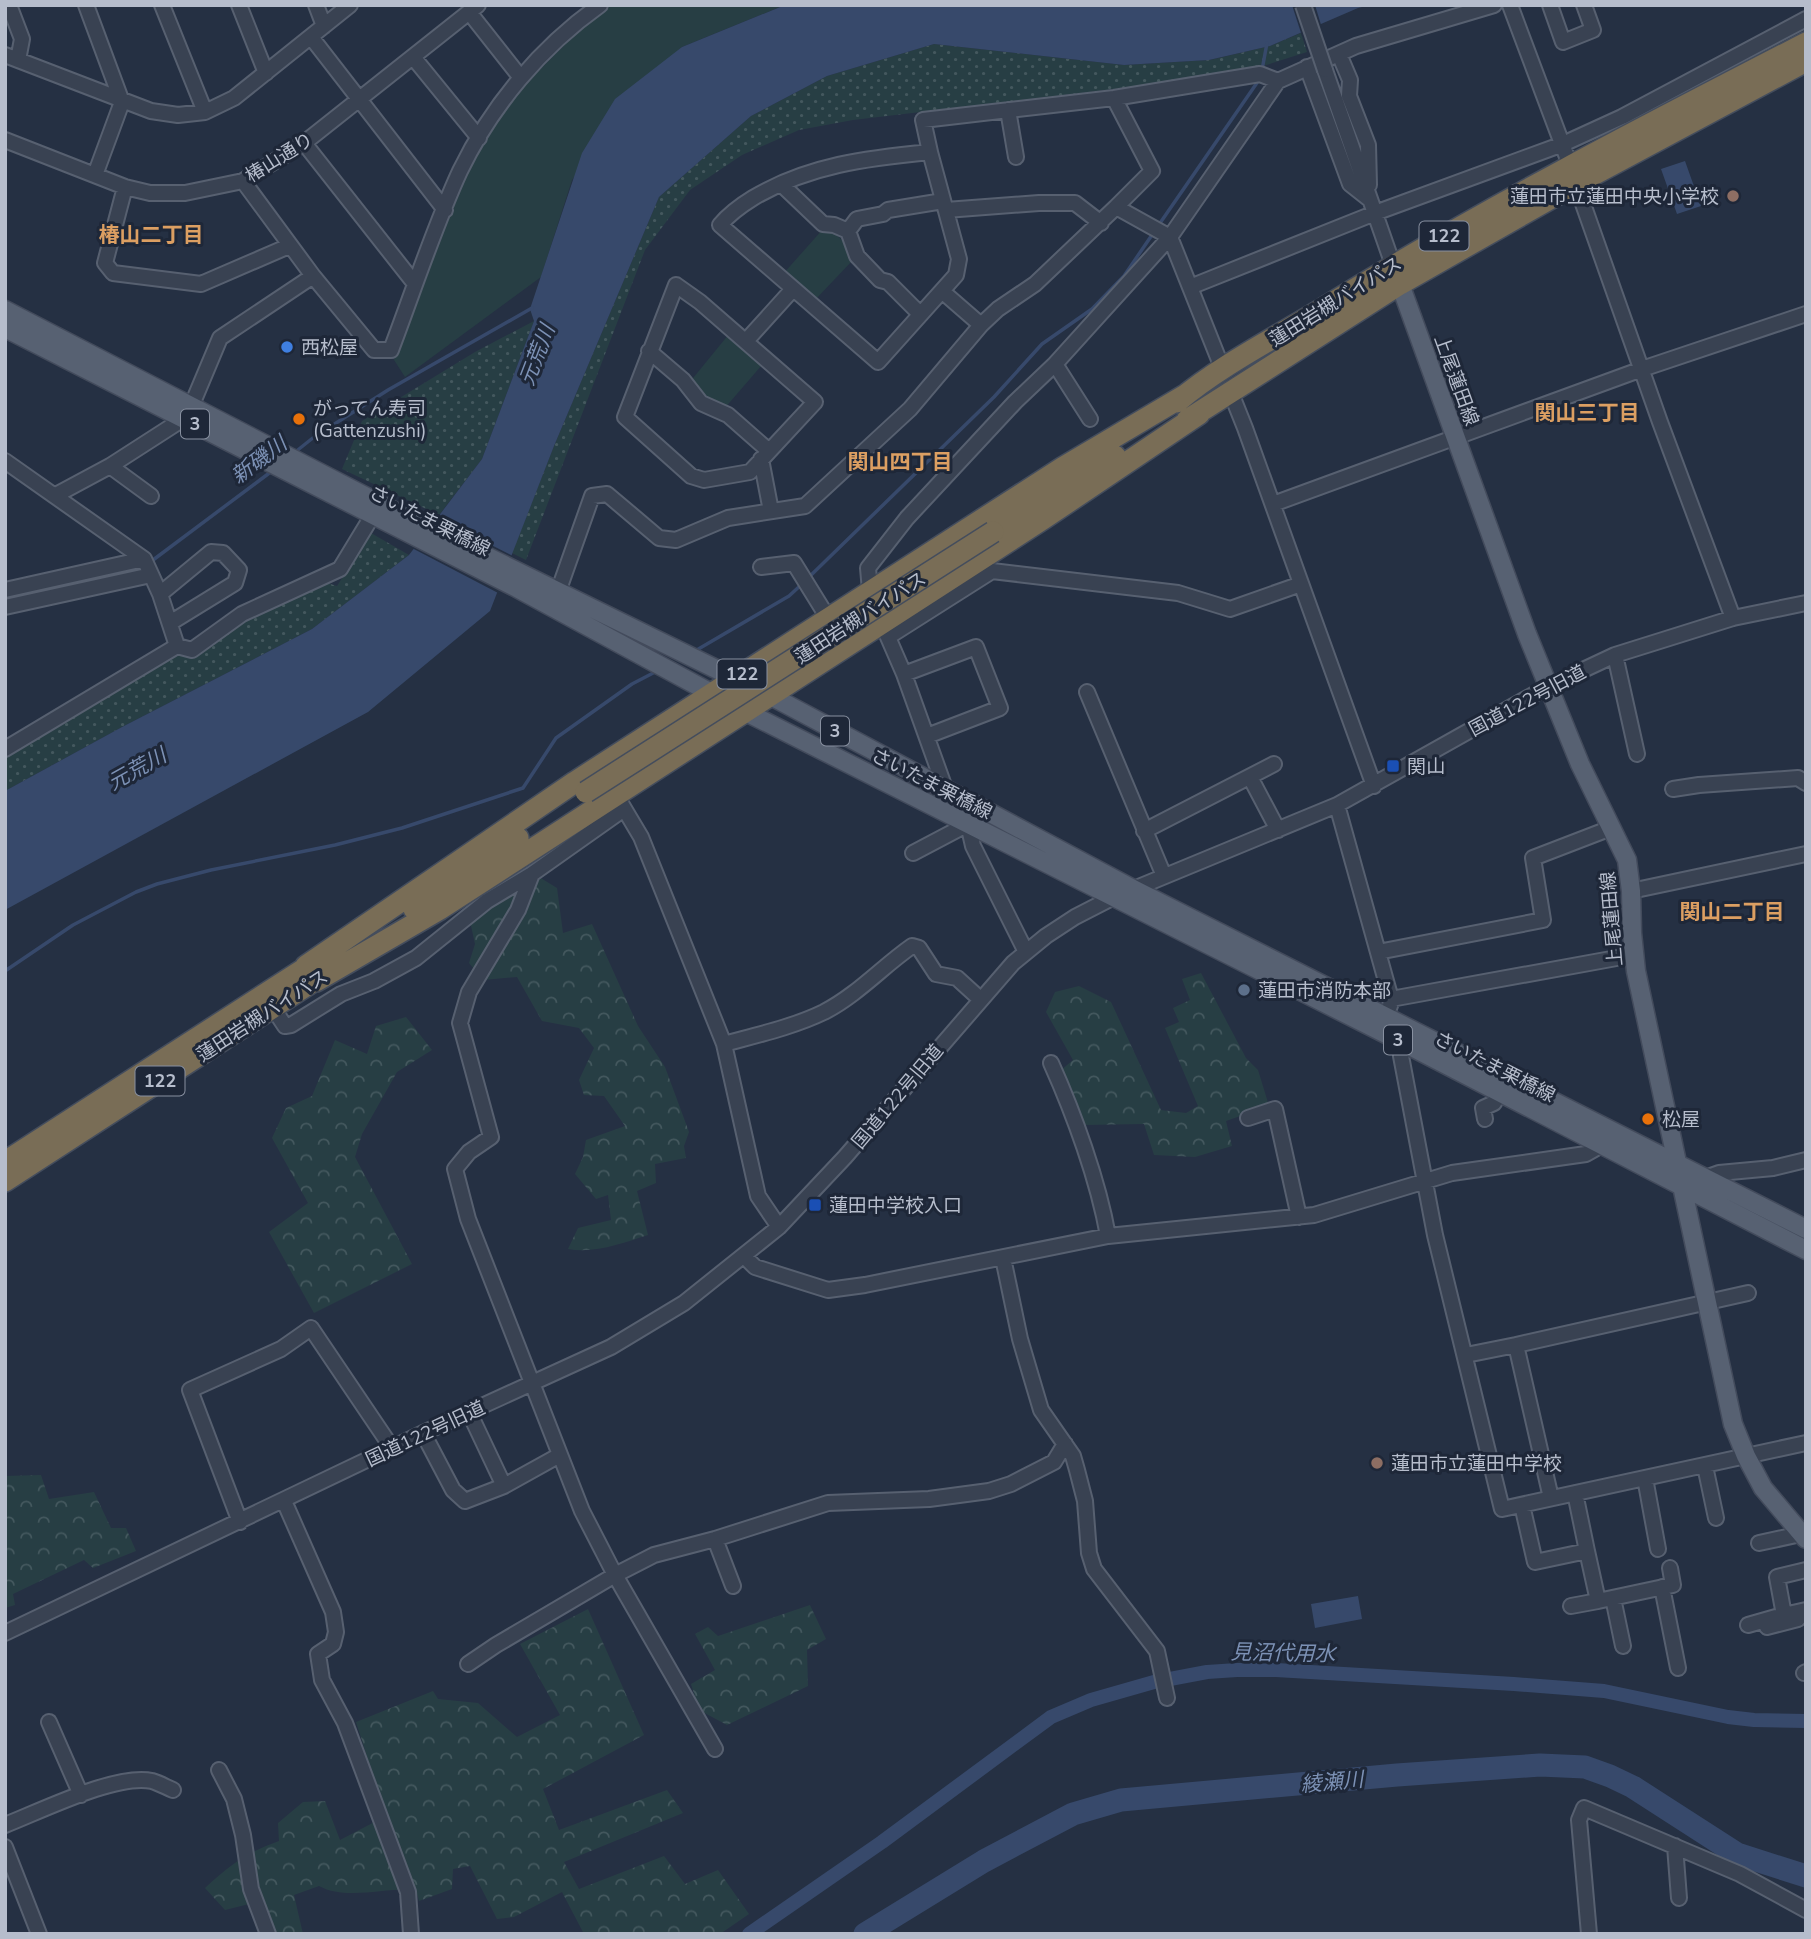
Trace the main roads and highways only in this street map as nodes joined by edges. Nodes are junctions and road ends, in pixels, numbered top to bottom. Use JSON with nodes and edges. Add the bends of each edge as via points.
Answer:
{"nodes":[{"id":1,"x":1806,"y":43,"type":"edge"},
{"id":2,"x":1806,"y":61,"type":"edge"},
{"id":3,"x":1573,"y":175,"type":"junction"},
{"id":4,"x":1397,"y":274,"type":"junction"},
{"id":5,"x":5,"y":310,"type":"edge"},
{"id":6,"x":5,"y":328,"type":"edge"},
{"id":7,"x":1187,"y":394,"type":"junction"},
{"id":8,"x":187,"y":413,"type":"junction"},
{"id":9,"x":1199,"y":414,"type":"junction"},
{"id":10,"x":1102,"y":463,"type":"junction"},
{"id":11,"x":520,"y":582,"type":"junction"},
{"id":12,"x":734,"y":679,"type":"junction"},
{"id":13,"x":711,"y":694,"type":"junction"},
{"id":14,"x":771,"y":696,"type":"junction"},
{"id":15,"x":746,"y":712,"type":"junction"},
{"id":16,"x":311,"y":974,"type":"junction"},
{"id":17,"x":5,"y":1162,"type":"edge"},
{"id":18,"x":1678,"y":1163,"type":"junction"},
{"id":19,"x":5,"y":1181,"type":"edge"},
{"id":20,"x":1683,"y":1186,"type":"junction"},
{"id":21,"x":1806,"y":1229,"type":"edge"},
{"id":22,"x":1806,"y":1250,"type":"edge"},
{"id":23,"x":1802,"y":1530,"type":"edge"}],
"edges":[{"from":1,"to":3,"type":"highway","name":"蓮田岩槻バイパス","number":"122"},
{"from":2,"to":3,"type":"highway","name":"蓮田岩槻バイパス","number":"122"},
{"from":3,"to":4,"type":"highway","name":"蓮田岩槻バイパス","number":"122"},
{"from":4,"to":7,"type":"highway","name":"蓮田岩槻バイパス","number":"122"},
{"from":4,"to":9,"type":"highway","name":"蓮田岩槻バイパス","number":"122"},
{"from":4,"to":18,"type":"main road","name":"上尾蓮田線","via":[[1527,634],[1627,860],[1633,955]]},
{"from":5,"to":8,"type":"main road","name":"さいたま栗橋線","number":"3"},
{"from":6,"to":8,"type":"main road","name":"さいたま栗橋線","number":"3"},
{"from":7,"to":10,"type":"highway","name":"蓮田岩槻バイパス","number":"122"},
{"from":7,"to":12,"type":"highway","number":"122","via":[[1062,468]]},
{"from":8,"to":11,"type":"main road","name":"さいたま栗橋線","number":"3"},
{"from":9,"to":10,"type":"highway","name":"蓮田岩槻バイパス","number":"122"},
{"from":9,"to":14,"type":"highway","number":"122","via":[[885,630]]},
{"from":10,"to":16,"type":"highway","name":"蓮田岩槻バイパス","number":"122","bridge":true,"via":[[586,792]]},
{"from":11,"to":12,"type":"main road","name":"さいたま栗橋線","number":"3","via":[[558,592]]},
{"from":11,"to":13,"type":"main road","name":"さいたま栗橋線","number":"3"},
{"from":12,"to":13,"type":"highway","number":"122"},
{"from":12,"to":14,"type":"main road","name":"さいたま栗橋線","number":"3"},
{"from":13,"to":15,"type":"main road","name":"さいたま栗橋線","number":"3"},
{"from":13,"to":16,"type":"highway","number":"122","via":[[472,851]]},
{"from":14,"to":15,"type":"highway","number":"122"},
{"from":14,"to":18,"type":"main road","name":"さいたま栗橋線","number":"3","via":[[1133,889]]},
{"from":15,"to":16,"type":"highway","number":"122","via":[[620,802],[440,909]]},
{"from":15,"to":20,"type":"main road","name":"さいたま栗橋線","number":"3"},
{"from":16,"to":17,"type":"highway","name":"蓮田岩槻バイパス","number":"122"},
{"from":16,"to":19,"type":"highway","name":"蓮田岩槻バイパス","number":"122","via":[[273,1008]]},
{"from":18,"to":20,"type":"main road","name":"上尾蓮田線"},
{"from":18,"to":21,"type":"main road","name":"さいたま栗橋線","number":"3"},
{"from":20,"to":22,"type":"main road","name":"さいたま栗橋線","number":"3"},
{"from":20,"to":23,"type":"main road","name":"上尾蓮田線","via":[[1733,1424],[1763,1488]]}]}
